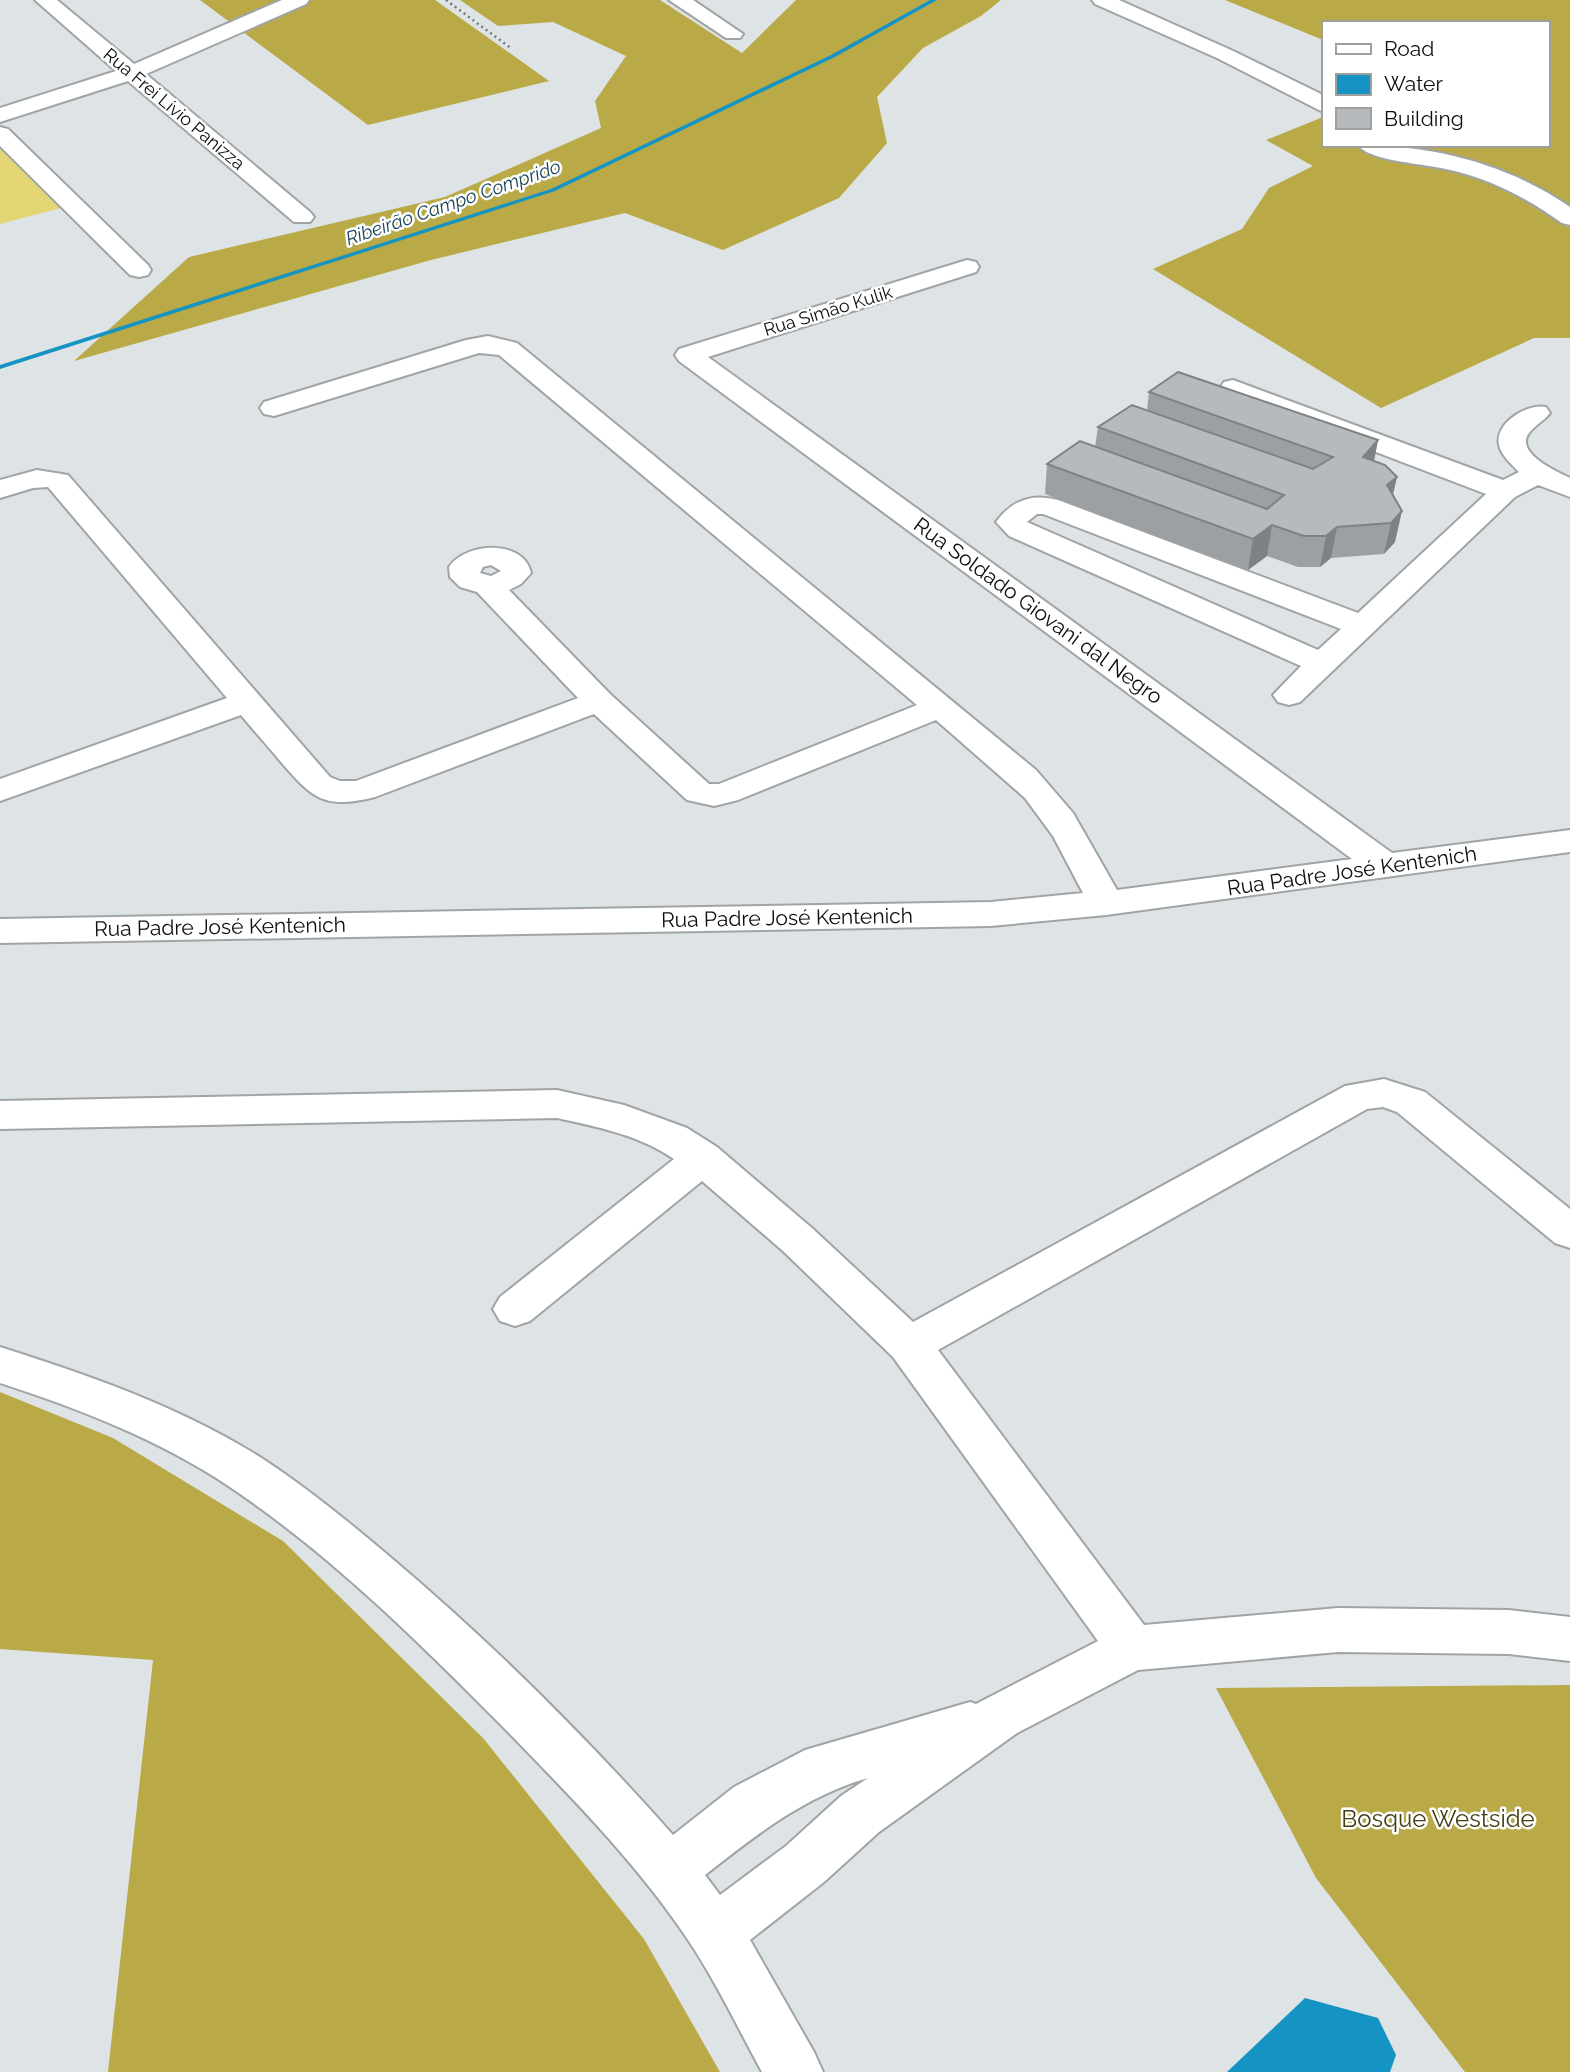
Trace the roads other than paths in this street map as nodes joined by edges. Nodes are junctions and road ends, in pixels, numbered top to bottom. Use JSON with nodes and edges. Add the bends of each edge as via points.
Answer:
{"nodes":[{"id":1,"x":45,"y":0,"type":"edge"},
{"id":2,"x":299,"y":0,"type":"edge"},
{"id":3,"x":679,"y":0,"type":"edge"},
{"id":4,"x":1102,"y":0,"type":"edge"},
{"id":5,"x":733,"y":34,"type":"dead end"},
{"id":6,"x":131,"y":73,"type":"junction"},
{"id":7,"x":1322,"y":104,"type":"edge"},
{"id":8,"x":0,"y":115,"type":"edge"},
{"id":9,"x":0,"y":134,"type":"edge"},
{"id":10,"x":1374,"y":147,"type":"edge"},
{"id":11,"x":302,"y":217,"type":"dead end"},
{"id":12,"x":1570,"y":218,"type":"edge"},
{"id":13,"x":967,"y":267,"type":"dead end"},
{"id":14,"x":139,"y":270,"type":"dead end"},
{"id":15,"x":688,"y":355,"type":"joint"},
{"id":16,"x":1233,"y":388,"type":"edge"},
{"id":17,"x":274,"y":408,"type":"dead end"},
{"id":18,"x":1536,"y":413,"type":"dead end"},
{"id":19,"x":1536,"y":474,"type":"junction"},
{"id":20,"x":1570,"y":488,"type":"edge"},
{"id":21,"x":0,"y":489,"type":"edge"},
{"id":22,"x":1506,"y":491,"type":"junction"},
{"id":23,"x":486,"y":585,"type":"dead end"},
{"id":24,"x":1363,"y":626,"type":"junction"},
{"id":25,"x":1321,"y":663,"type":"junction"},
{"id":26,"x":1289,"y":695,"type":"dead end"},
{"id":27,"x":599,"y":701,"type":"junction"},
{"id":28,"x":247,"y":702,"type":"junction"},
{"id":29,"x":940,"y":707,"type":"junction"},
{"id":30,"x":0,"y":790,"type":"edge"},
{"id":31,"x":1570,"y":841,"type":"edge"},
{"id":32,"x":1387,"y":867,"type":"junction"},
{"id":33,"x":1106,"y":903,"type":"junction"},
{"id":34,"x":0,"y":931,"type":"edge"},
{"id":35,"x":0,"y":1115,"type":"edge"},
{"id":36,"x":703,"y":1157,"type":"junction"},
{"id":37,"x":1570,"y":1232,"type":"edge"},
{"id":38,"x":515,"y":1309,"type":"dead end"},
{"id":39,"x":909,"y":1345,"type":"junction"},
{"id":40,"x":0,"y":1365,"type":"edge"},
{"id":41,"x":1570,"y":1639,"type":"edge"},
{"id":42,"x":1132,"y":1648,"type":"junction"},
{"id":43,"x":999,"y":1717,"type":"junction"},
{"id":44,"x":669,"y":1870,"type":"junction"},
{"id":45,"x":715,"y":1933,"type":"junction"},
{"id":46,"x":794,"y":2072,"type":"edge"}],
"edges":[{"from":1,"to":6,"type":"street","name":"Rua Frei Lívio Panizza"},
{"from":2,"to":6,"type":"street"},
{"from":3,"to":5,"type":"street"},
{"from":4,"to":7,"type":"street"},
{"from":6,"to":8,"type":"street"},
{"from":6,"to":11,"type":"street","name":"Rua Frei Lívio Panizza"},
{"from":9,"to":14,"type":"street"},
{"from":10,"to":12,"type":"street","via":[[1472,167],[1532,193]]},
{"from":13,"to":15,"type":"street","name":"Rua Simão Kulik"},
{"from":15,"to":32,"type":"street","name":"Rua Soldado Giovani dal Negro"},
{"from":16,"to":22,"type":"street"},
{"from":17,"to":29,"type":"street","via":[[475,346],[508,349]]},
{"from":18,"to":19,"type":"street","via":[[1517,427],[1511,441],[1514,452]]},
{"from":19,"to":20,"type":"street"},
{"from":19,"to":22,"type":"street"},
{"from":21,"to":28,"type":"street","via":[[37,478],[58,481]]},
{"from":22,"to":24,"type":"street"},
{"from":23,"to":27,"type":"street"},
{"from":24,"to":25,"type":"street"},
{"from":24,"to":25,"type":"street","via":[[1048,506],[1021,509],[1012,522],[1029,535]]},
{"from":25,"to":26,"type":"street"},
{"from":27,"to":28,"type":"street","via":[[344,794],[318,784]]},
{"from":27,"to":29,"type":"street","via":[[687,785],[714,795]]},
{"from":28,"to":30,"type":"street"},
{"from":29,"to":33,"type":"street","via":[[1045,797],[1064,821]]},
{"from":31,"to":32,"type":"street","name":"Rua Padre José Kentenich"},
{"from":32,"to":33,"type":"street","name":"Rua Padre José Kentenich"},
{"from":33,"to":34,"type":"street","name":"Rua Padre José Kentenich","via":[[991,914]]},
{"from":35,"to":36,"type":"street","via":[[557,1104],[624,1119],[673,1138]]},
{"from":36,"to":38,"type":"street"},
{"from":36,"to":39,"type":"street"},
{"from":37,"to":39,"type":"street","via":[[1411,1102],[1384,1094],[1359,1096]]},
{"from":39,"to":42,"type":"street"},
{"from":40,"to":44,"type":"street","via":[[92,1395],[160,1426],[246,1474],[332,1537],[433,1623],[515,1703]]},
{"from":41,"to":42,"type":"street","via":[[1509,1632],[1338,1630]]},
{"from":42,"to":43,"type":"street"},
{"from":43,"to":44,"type":"street","via":[[823,1767],[753,1805]]},
{"from":43,"to":45,"type":"street","via":[[860,1814],[805,1864]]},
{"from":44,"to":45,"type":"street"},
{"from":45,"to":46,"type":"street"}]}
